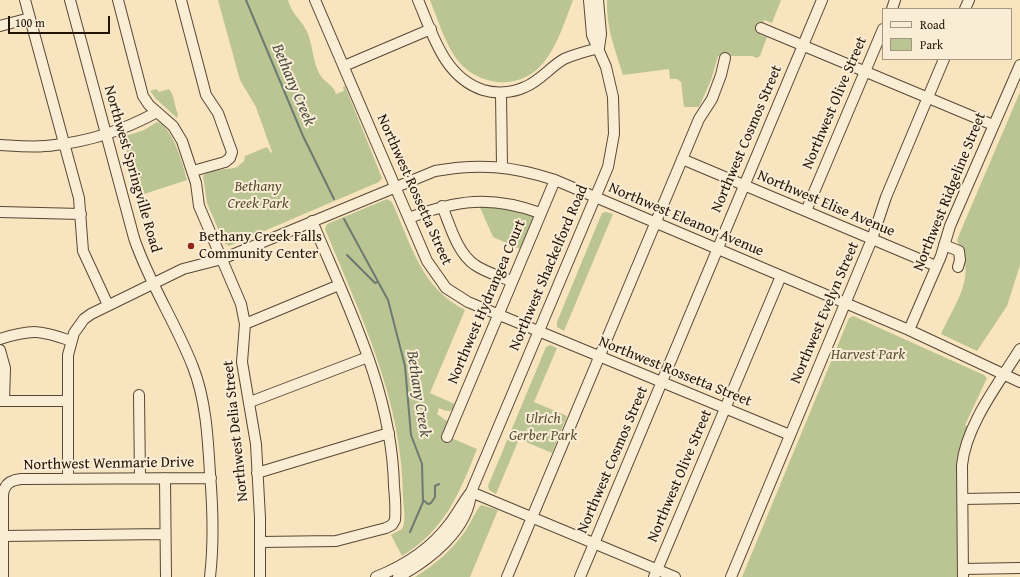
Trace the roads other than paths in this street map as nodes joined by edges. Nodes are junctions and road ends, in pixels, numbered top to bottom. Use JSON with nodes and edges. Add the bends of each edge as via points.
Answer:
{"nodes":[{"id":1,"x":25,"y":0,"type":"edge"},
{"id":2,"x":70,"y":0,"type":"edge"},
{"id":3,"x":118,"y":0,"type":"edge"},
{"id":4,"x":181,"y":0,"type":"edge"},
{"id":5,"x":315,"y":0,"type":"edge"},
{"id":6,"x":418,"y":0,"type":"edge"},
{"id":7,"x":589,"y":0,"type":"edge"},
{"id":8,"x":598,"y":0,"type":"edge"},
{"id":9,"x":822,"y":0,"type":"edge"},
{"id":10,"x":30,"y":18,"type":"junction"},
{"id":11,"x":0,"y":26,"type":"edge"},
{"id":12,"x":761,"y":28,"type":"dead end"},
{"id":13,"x":431,"y":29,"type":"junction"},
{"id":14,"x":882,"y":31,"type":"edge"},
{"id":15,"x":803,"y":46,"type":"junction"},
{"id":16,"x":599,"y":48,"type":"junction"},
{"id":17,"x":726,"y":58,"type":"dead end"},
{"id":18,"x":944,"y":60,"type":"edge"},
{"id":19,"x":344,"y":66,"type":"junction"},
{"id":20,"x":1020,"y":66,"type":"edge"},
{"id":21,"x":865,"y":72,"type":"junction"},
{"id":22,"x":501,"y":92,"type":"junction"},
{"id":23,"x":928,"y":98,"type":"junction"},
{"id":24,"x":158,"y":112,"type":"junction"},
{"id":25,"x":993,"y":125,"type":"junction"},
{"id":26,"x":105,"y":134,"type":"junction"},
{"id":27,"x":65,"y":144,"type":"junction"},
{"id":28,"x":0,"y":145,"type":"edge"},
{"id":29,"x":682,"y":159,"type":"junction"},
{"id":30,"x":502,"y":167,"type":"junction"},
{"id":31,"x":193,"y":171,"type":"junction"},
{"id":32,"x":555,"y":180,"type":"junction"},
{"id":33,"x":744,"y":185,"type":"junction"},
{"id":34,"x":394,"y":186,"type":"junction"},
{"id":35,"x":595,"y":198,"type":"junction"},
{"id":36,"x":442,"y":206,"type":"junction"},
{"id":37,"x":806,"y":211,"type":"junction"},
{"id":38,"x":0,"y":212,"type":"edge"},
{"id":39,"x":540,"y":213,"type":"junction"},
{"id":40,"x":81,"y":214,"type":"junction"},
{"id":41,"x":409,"y":218,"type":"junction"},
{"id":42,"x":312,"y":221,"type":"junction"},
{"id":43,"x":655,"y":223,"type":"junction"},
{"id":44,"x":872,"y":239,"type":"junction"},
{"id":45,"x":944,"y":245,"type":"junction"},
{"id":46,"x":717,"y":249,"type":"junction"},
{"id":47,"x":222,"y":259,"type":"junction"},
{"id":48,"x":936,"y":266,"type":"junction"},
{"id":49,"x":958,"y":266,"type":"dead end"},
{"id":50,"x":781,"y":276,"type":"junction"},
{"id":51,"x":511,"y":281,"type":"junction"},
{"id":52,"x":153,"y":284,"type":"junction"},
{"id":53,"x":339,"y":285,"type":"junction"},
{"id":54,"x":845,"y":303,"type":"junction"},
{"id":55,"x":108,"y":305,"type":"junction"},
{"id":56,"x":497,"y":314,"type":"junction"},
{"id":57,"x":245,"y":324,"type":"junction"},
{"id":58,"x":909,"y":330,"type":"junction"},
{"id":59,"x":538,"y":331,"type":"junction"},
{"id":60,"x":0,"y":339,"type":"edge"},
{"id":61,"x":71,"y":341,"type":"junction"},
{"id":62,"x":1020,"y":349,"type":"edge"},
{"id":63,"x":0,"y":350,"type":"edge"},
{"id":64,"x":368,"y":357,"type":"junction"},
{"id":65,"x":600,"y":357,"type":"junction"},
{"id":66,"x":1004,"y":375,"type":"junction"},
{"id":67,"x":1020,"y":382,"type":"edge"},
{"id":68,"x":662,"y":383,"type":"junction"},
{"id":69,"x":139,"y":395,"type":"dead end"},
{"id":70,"x":2,"y":401,"type":"edge"},
{"id":71,"x":68,"y":401,"type":"junction"},
{"id":72,"x":250,"y":402,"type":"junction"},
{"id":73,"x":725,"y":408,"type":"junction"},
{"id":74,"x":389,"y":433,"type":"junction"},
{"id":75,"x":790,"y":435,"type":"junction"},
{"id":76,"x":447,"y":437,"type":"dead end"},
{"id":77,"x":257,"y":474,"type":"junction"},
{"id":78,"x":68,"y":478,"type":"junction"},
{"id":79,"x":140,"y":478,"type":"junction"},
{"id":80,"x":166,"y":478,"type":"junction"},
{"id":81,"x":211,"y":478,"type":"junction"},
{"id":82,"x":471,"y":492,"type":"junction"},
{"id":83,"x":1020,"y":498,"type":"edge"},
{"id":84,"x":963,"y":500,"type":"junction"},
{"id":85,"x":532,"y":518,"type":"junction"},
{"id":86,"x":165,"y":534,"type":"junction"},
{"id":87,"x":3,"y":536,"type":"junction"},
{"id":88,"x":260,"y":542,"type":"junction"},
{"id":89,"x":594,"y":544,"type":"junction"},
{"id":90,"x":1020,"y":568,"type":"edge"},
{"id":91,"x":656,"y":573,"type":"edge"},
{"id":92,"x":963,"y":573,"type":"edge"},
{"id":93,"x":3,"y":577,"type":"edge"},
{"id":94,"x":166,"y":577,"type":"edge"},
{"id":95,"x":210,"y":577,"type":"edge"},
{"id":96,"x":260,"y":577,"type":"edge"},
{"id":97,"x":376,"y":577,"type":"edge"},
{"id":98,"x":398,"y":577,"type":"edge"},
{"id":99,"x":507,"y":577,"type":"edge"},
{"id":100,"x":580,"y":577,"type":"edge"},
{"id":101,"x":674,"y":577,"type":"edge"},
{"id":102,"x":731,"y":577,"type":"edge"}],
"edges":[{"from":1,"to":10,"type":"street"},
{"from":2,"to":26,"type":"street","name":"Northwest Springville Road"},
{"from":3,"to":24,"type":"street","name":"Northwest Delia Street","via":[[140,88],[149,105]]},
{"from":4,"to":31,"type":"street","via":[[206,95],[218,113],[232,152],[225,162]]},
{"from":5,"to":19,"type":"street","name":"Northwest Rossetta Street"},
{"from":6,"to":13,"type":"street"},
{"from":7,"to":16,"type":"street","name":"Northwest Shackelford Road","via":[[592,35]]},
{"from":8,"to":16,"type":"street","name":"Northwest Shackelford Road"},
{"from":9,"to":15,"type":"street","name":"Northwest Cosmos Street"},
{"from":10,"to":11,"type":"street"},
{"from":10,"to":27,"type":"street"},
{"from":12,"to":15,"type":"street"},
{"from":13,"to":19,"type":"street"},
{"from":13,"to":22,"type":"street","via":[[446,61],[457,75],[477,88]]},
{"from":14,"to":21,"type":"street","name":"Northwest Olive Street"},
{"from":15,"to":21,"type":"street"},
{"from":15,"to":33,"type":"street","name":"Northwest Cosmos Street"},
{"from":16,"to":22,"type":"street","via":[[564,60],[524,88]]},
{"from":16,"to":35,"type":"street","name":"Northwest Shackelford Road","via":[[613,97],[614,134],[608,167]]},
{"from":17,"to":29,"type":"street","via":[[712,99],[700,117]]},
{"from":18,"to":23,"type":"street","name":"Northwest Evelyn Street"},
{"from":19,"to":34,"type":"street","name":"Northwest Rossetta Street"},
{"from":20,"to":25,"type":"street","name":"Northwest Ridgeline Street"},
{"from":21,"to":23,"type":"street"},
{"from":21,"to":37,"type":"street","name":"Northwest Olive Street"},
{"from":22,"to":30,"type":"street"},
{"from":23,"to":25,"type":"street"},
{"from":23,"to":44,"type":"street","name":"Northwest Evelyn Street","via":[[886,197]]},
{"from":24,"to":26,"type":"street"},
{"from":24,"to":31,"type":"street","name":"Northwest Delia Street","via":[[178,133]]},
{"from":25,"to":45,"type":"street","name":"Northwest Ridgeline Street"},
{"from":26,"to":27,"type":"street"},
{"from":26,"to":52,"type":"street","name":"Northwest Springville Road","via":[[138,250]]},
{"from":27,"to":28,"type":"street"},
{"from":27,"to":40,"type":"street"},
{"from":29,"to":33,"type":"street","name":"Northwest Elise Avenue"},
{"from":29,"to":43,"type":"street"},
{"from":30,"to":32,"type":"street","name":"Northwest Eleanor Avenue"},
{"from":30,"to":34,"type":"street","name":"Northwest Eleanor Avenue","via":[[475,166],[435,171]]},
{"from":31,"to":47,"type":"street","name":"Northwest Delia Street","via":[[199,206]]},
{"from":32,"to":35,"type":"street","name":"Northwest Eleanor Avenue"},
{"from":32,"to":39,"type":"street","name":"Northwest Hydrangea Court"},
{"from":33,"to":37,"type":"street","name":"Northwest Elise Avenue"},
{"from":33,"to":46,"type":"street","name":"Northwest Cosmos Street"},
{"from":34,"to":41,"type":"street","name":"Northwest Rossetta Street"},
{"from":34,"to":42,"type":"street","name":"Northwest Eleanor Avenue"},
{"from":35,"to":43,"type":"street","name":"Northwest Eleanor Avenue"},
{"from":35,"to":59,"type":"street","name":"Northwest Shackelford Road"},
{"from":36,"to":39,"type":"street","via":[[486,201]]},
{"from":36,"to":41,"type":"street"},
{"from":36,"to":51,"type":"street","via":[[459,246],[469,260],[480,268]]},
{"from":37,"to":44,"type":"street","name":"Northwest Elise Avenue"},
{"from":38,"to":40,"type":"street"},
{"from":39,"to":51,"type":"street","name":"Northwest Hydrangea Court"},
{"from":40,"to":55,"type":"street","via":[[80,234],[83,251]]},
{"from":41,"to":56,"type":"street","name":"Northwest Rossetta Street","via":[[427,261],[435,276],[446,288],[468,302]]},
{"from":42,"to":47,"type":"street","name":"Northwest Eleanor Avenue"},
{"from":42,"to":53,"type":"street"},
{"from":43,"to":46,"type":"street","name":"Northwest Eleanor Avenue"},
{"from":43,"to":65,"type":"street"},
{"from":44,"to":48,"type":"street","name":"Northwest Elise Avenue"},
{"from":44,"to":54,"type":"street","name":"Northwest Evelyn Street"},
{"from":45,"to":48,"type":"street","name":"Northwest Ridgeline Street"},
{"from":45,"to":49,"type":"street","via":[[959,251]]},
{"from":46,"to":50,"type":"street","name":"Northwest Eleanor Avenue"},
{"from":46,"to":68,"type":"street","name":"Northwest Cosmos Street"},
{"from":47,"to":52,"type":"street","name":"Northwest Eleanor Avenue","via":[[183,269]]},
{"from":47,"to":57,"type":"street","name":"Northwest Delia Street","via":[[241,304]]},
{"from":48,"to":58,"type":"street","name":"Northwest Ridgeline Street"},
{"from":50,"to":54,"type":"street","name":"Northwest Eleanor Avenue"},
{"from":50,"to":73,"type":"street","name":"Northwest Olive Street"},
{"from":51,"to":56,"type":"street","name":"Northwest Hydrangea Court"},
{"from":52,"to":55,"type":"street","name":"Northwest Eleanor Avenue"},
{"from":52,"to":81,"type":"street","name":"Northwest Springville Road","via":[[196,375],[207,428]]},
{"from":53,"to":57,"type":"street"},
{"from":53,"to":64,"type":"street"},
{"from":54,"to":58,"type":"street","name":"Northwest Eleanor Avenue"},
{"from":54,"to":75,"type":"street","name":"Northwest Evelyn Street"},
{"from":55,"to":61,"type":"street","name":"Northwest Eleanor Avenue","via":[[84,319]]},
{"from":56,"to":59,"type":"street","name":"Northwest Rossetta Street"},
{"from":56,"to":76,"type":"street","name":"Northwest Hydrangea Court"},
{"from":57,"to":72,"type":"street","name":"Northwest Delia Street","via":[[242,362]]},
{"from":58,"to":66,"type":"street","name":"Northwest Eleanor Avenue"},
{"from":59,"to":65,"type":"street","name":"Northwest Rossetta Street"},
{"from":59,"to":82,"type":"street","name":"Northwest Shackelford Road"},
{"from":60,"to":61,"type":"street","via":[[33,331]]},
{"from":61,"to":71,"type":"street","via":[[68,355]]},
{"from":62,"to":66,"type":"street"},
{"from":63,"to":70,"type":"street","via":[[5,368]]},
{"from":64,"to":72,"type":"street"},
{"from":64,"to":74,"type":"street"},
{"from":65,"to":68,"type":"street","name":"Northwest Rossetta Street"},
{"from":65,"to":85,"type":"street"},
{"from":66,"to":67,"type":"street","name":"Northwest Eleanor Avenue"},
{"from":66,"to":84,"type":"street","via":[[976,422],[966,446],[962,466]]},
{"from":68,"to":73,"type":"street","name":"Northwest Rossetta Street"},
{"from":68,"to":89,"type":"street","name":"Northwest Cosmos Street"},
{"from":69,"to":79,"type":"street"},
{"from":70,"to":71,"type":"street"},
{"from":71,"to":78,"type":"street"},
{"from":72,"to":77,"type":"street","name":"Northwest Delia Street"},
{"from":73,"to":75,"type":"street","name":"Northwest Rossetta Street"},
{"from":73,"to":91,"type":"street","name":"Northwest Olive Street"},
{"from":74,"to":77,"type":"street"},
{"from":74,"to":88,"type":"street","via":[[394,470],[395,515],[392,525],[336,541]]},
{"from":75,"to":102,"type":"street","name":"Northwest Evelyn Street"},
{"from":77,"to":88,"type":"street","name":"Northwest Delia Street"},
{"from":78,"to":79,"type":"street","name":"Northwest Wenmarie Drive"},
{"from":78,"to":87,"type":"street","name":"Northwest Wenmarie Drive","via":[[11,481],[3,495]]},
{"from":79,"to":80,"type":"street","name":"Northwest Wenmarie Drive"},
{"from":80,"to":81,"type":"street","name":"Northwest Wenmarie Drive"},
{"from":80,"to":86,"type":"street"},
{"from":81,"to":95,"type":"street","name":"Northwest Springville Road","via":[[213,536]]},
{"from":82,"to":85,"type":"street"},
{"from":82,"to":97,"type":"street","name":"Northwest Shackelford Road","via":[[442,535],[428,548],[393,570]]},
{"from":82,"to":98,"type":"street","name":"Northwest Shackelford Road","via":[[471,504],[465,516],[446,541],[414,569]]},
{"from":83,"to":84,"type":"street"},
{"from":84,"to":92,"type":"street"},
{"from":85,"to":89,"type":"street"},
{"from":85,"to":99,"type":"street"},
{"from":86,"to":87,"type":"street"},
{"from":86,"to":94,"type":"street"},
{"from":87,"to":93,"type":"street","name":"Northwest Wenmarie Drive"},
{"from":88,"to":96,"type":"street","name":"Northwest Delia Street"},
{"from":89,"to":91,"type":"street"},
{"from":89,"to":100,"type":"street","name":"Northwest Cosmos Street"},
{"from":90,"to":92,"type":"street"},
{"from":91,"to":101,"type":"street"}]}
